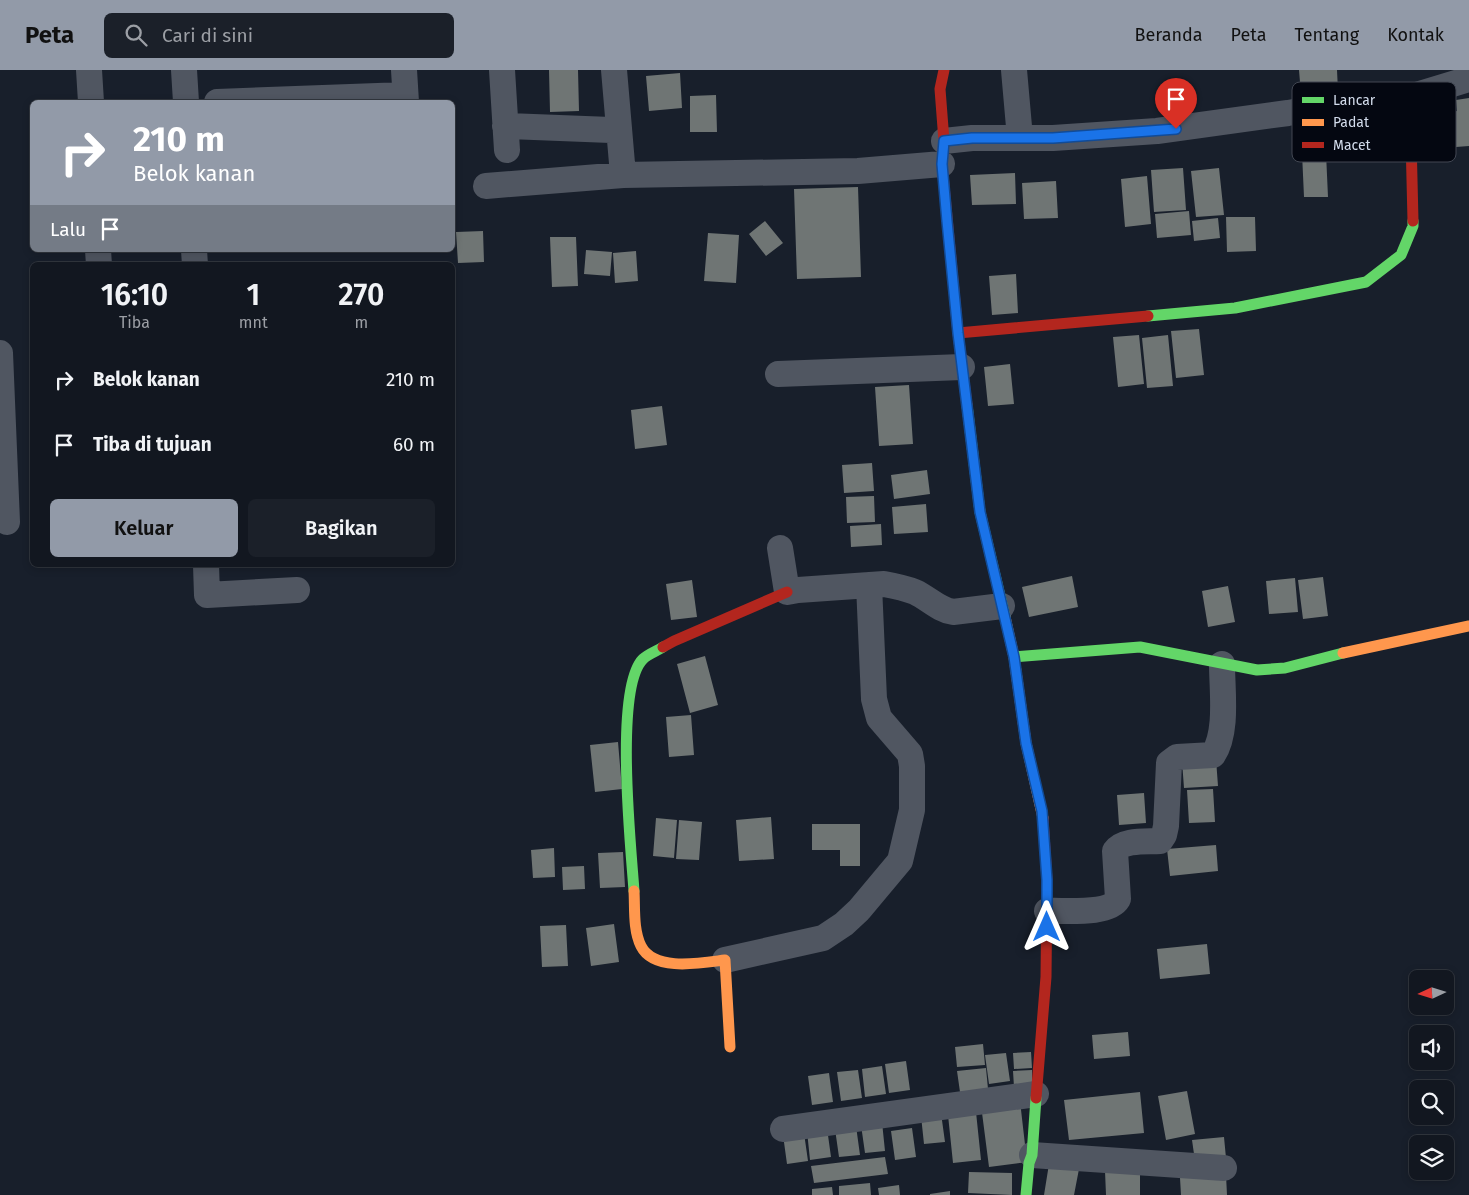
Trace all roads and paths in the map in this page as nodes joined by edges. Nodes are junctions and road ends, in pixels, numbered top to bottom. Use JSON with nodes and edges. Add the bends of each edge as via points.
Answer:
{"nodes":[{"id":1,"x":89,"y":70,"type":"edge"},
{"id":2,"x":184,"y":70,"type":"edge"},
{"id":3,"x":502,"y":70,"type":"edge"},
{"id":4,"x":614,"y":70,"type":"edge"},
{"id":5,"x":944,"y":70,"type":"edge"},
{"id":6,"x":1014,"y":70,"type":"edge"},
{"id":7,"x":1469,"y":79,"type":"edge"},
{"id":8,"x":1456,"y":83,"type":"edge"},
{"id":9,"x":405,"y":89,"type":"edge"},
{"id":10,"x":91,"y":100,"type":"edge"},
{"id":11,"x":186,"y":100,"type":"edge"},
{"id":12,"x":246,"y":100,"type":"edge"},
{"id":13,"x":1292,"y":112,"type":"edge"},
{"id":14,"x":612,"y":130,"type":"dead end"},
{"id":15,"x":1020,"y":138,"type":"junction"},
{"id":16,"x":943,"y":152,"type":"junction"},
{"id":17,"x":1412,"y":162,"type":"edge"},
{"id":18,"x":624,"y":175,"type":"junction"},
{"id":19,"x":486,"y":186,"type":"dead end"},
{"id":20,"x":958,"y":333,"type":"junction"},
{"id":21,"x":0,"y":353,"type":"edge"},
{"id":22,"x":0,"y":368,"type":"edge"},
{"id":23,"x":962,"y":368,"type":"junction"},
{"id":24,"x":778,"y":374,"type":"dead end"},
{"id":25,"x":7,"y":522,"type":"dead end"},
{"id":26,"x":780,"y":548,"type":"dead end"},
{"id":27,"x":206,"y":567,"type":"edge"},
{"id":28,"x":869,"y":585,"type":"junction"},
{"id":29,"x":297,"y":590,"type":"dead end"},
{"id":30,"x":787,"y":592,"type":"junction"},
{"id":31,"x":1002,"y":606,"type":"junction"},
{"id":32,"x":1469,"y":626,"type":"edge"},
{"id":33,"x":1014,"y":657,"type":"junction"},
{"id":34,"x":1222,"y":664,"type":"junction"},
{"id":35,"x":1047,"y":911,"type":"junction"},
{"id":36,"x":725,"y":960,"type":"junction"},
{"id":37,"x":730,"y":1047,"type":"dead end"},
{"id":38,"x":1036,"y":1094,"type":"junction"},
{"id":39,"x":783,"y":1129,"type":"dead end"},
{"id":40,"x":1032,"y":1155,"type":"junction"},
{"id":41,"x":1224,"y":1168,"type":"dead end"},
{"id":42,"x":1026,"y":1195,"type":"edge"}],
"edges":[{"from":1,"to":10,"type":"street"},
{"from":2,"to":11,"type":"street"},
{"from":3,"to":14,"type":"street","via":[[506,138]]},
{"from":4,"to":18,"type":"street"},
{"from":5,"to":16,"type":"street","via":[[940,89]]},
{"from":6,"to":15,"type":"street"},
{"from":7,"to":8,"type":"street"},
{"from":9,"to":12,"type":"street"},
{"from":13,"to":15,"type":"street","via":[[1157,131]]},
{"from":15,"to":16,"type":"street","via":[[972,138]]},
{"from":16,"to":18,"type":"street","via":[[858,171]]},
{"from":16,"to":20,"type":"street"},
{"from":17,"to":20,"type":"street","via":[[1413,226],[1400,255],[1366,282],[1235,308]]},
{"from":18,"to":19,"type":"street"},
{"from":20,"to":23,"type":"street"},
{"from":21,"to":22,"type":"street"},
{"from":22,"to":25,"type":"street"},
{"from":23,"to":24,"type":"street"},
{"from":23,"to":31,"type":"street","via":[[980,512]]},
{"from":26,"to":30,"type":"street"},
{"from":27,"to":29,"type":"street","via":[[207,595]]},
{"from":28,"to":30,"type":"street"},
{"from":28,"to":31,"type":"street","via":[[896,586],[953,612]]},
{"from":28,"to":36,"type":"street","via":[[874,699],[879,718],[910,754],[912,766],[912,810],[900,862],[859,910],[823,938]]},
{"from":30,"to":36,"type":"street","via":[[674,641],[644,659],[634,674],[628,701],[628,793],[636,929],[642,948],[655,960],[688,965]]},
{"from":31,"to":33,"type":"street"},
{"from":32,"to":34,"type":"street","via":[[1285,668],[1257,670]]},
{"from":33,"to":34,"type":"street","via":[[1140,647]]},
{"from":33,"to":35,"type":"street","via":[[1026,743],[1042,811]]},
{"from":34,"to":35,"type":"street","via":[[1222,733],[1218,746],[1213,755],[1177,757],[1169,763],[1166,826],[1160,841],[1127,843],[1118,847],[1115,852],[1118,899],[1113,905],[1101,909]]},
{"from":35,"to":38,"type":"street","via":[[1046,977]]},
{"from":36,"to":37,"type":"street"},
{"from":38,"to":39,"type":"street"},
{"from":38,"to":40,"type":"street"},
{"from":40,"to":41,"type":"street"},
{"from":40,"to":42,"type":"street"}]}
